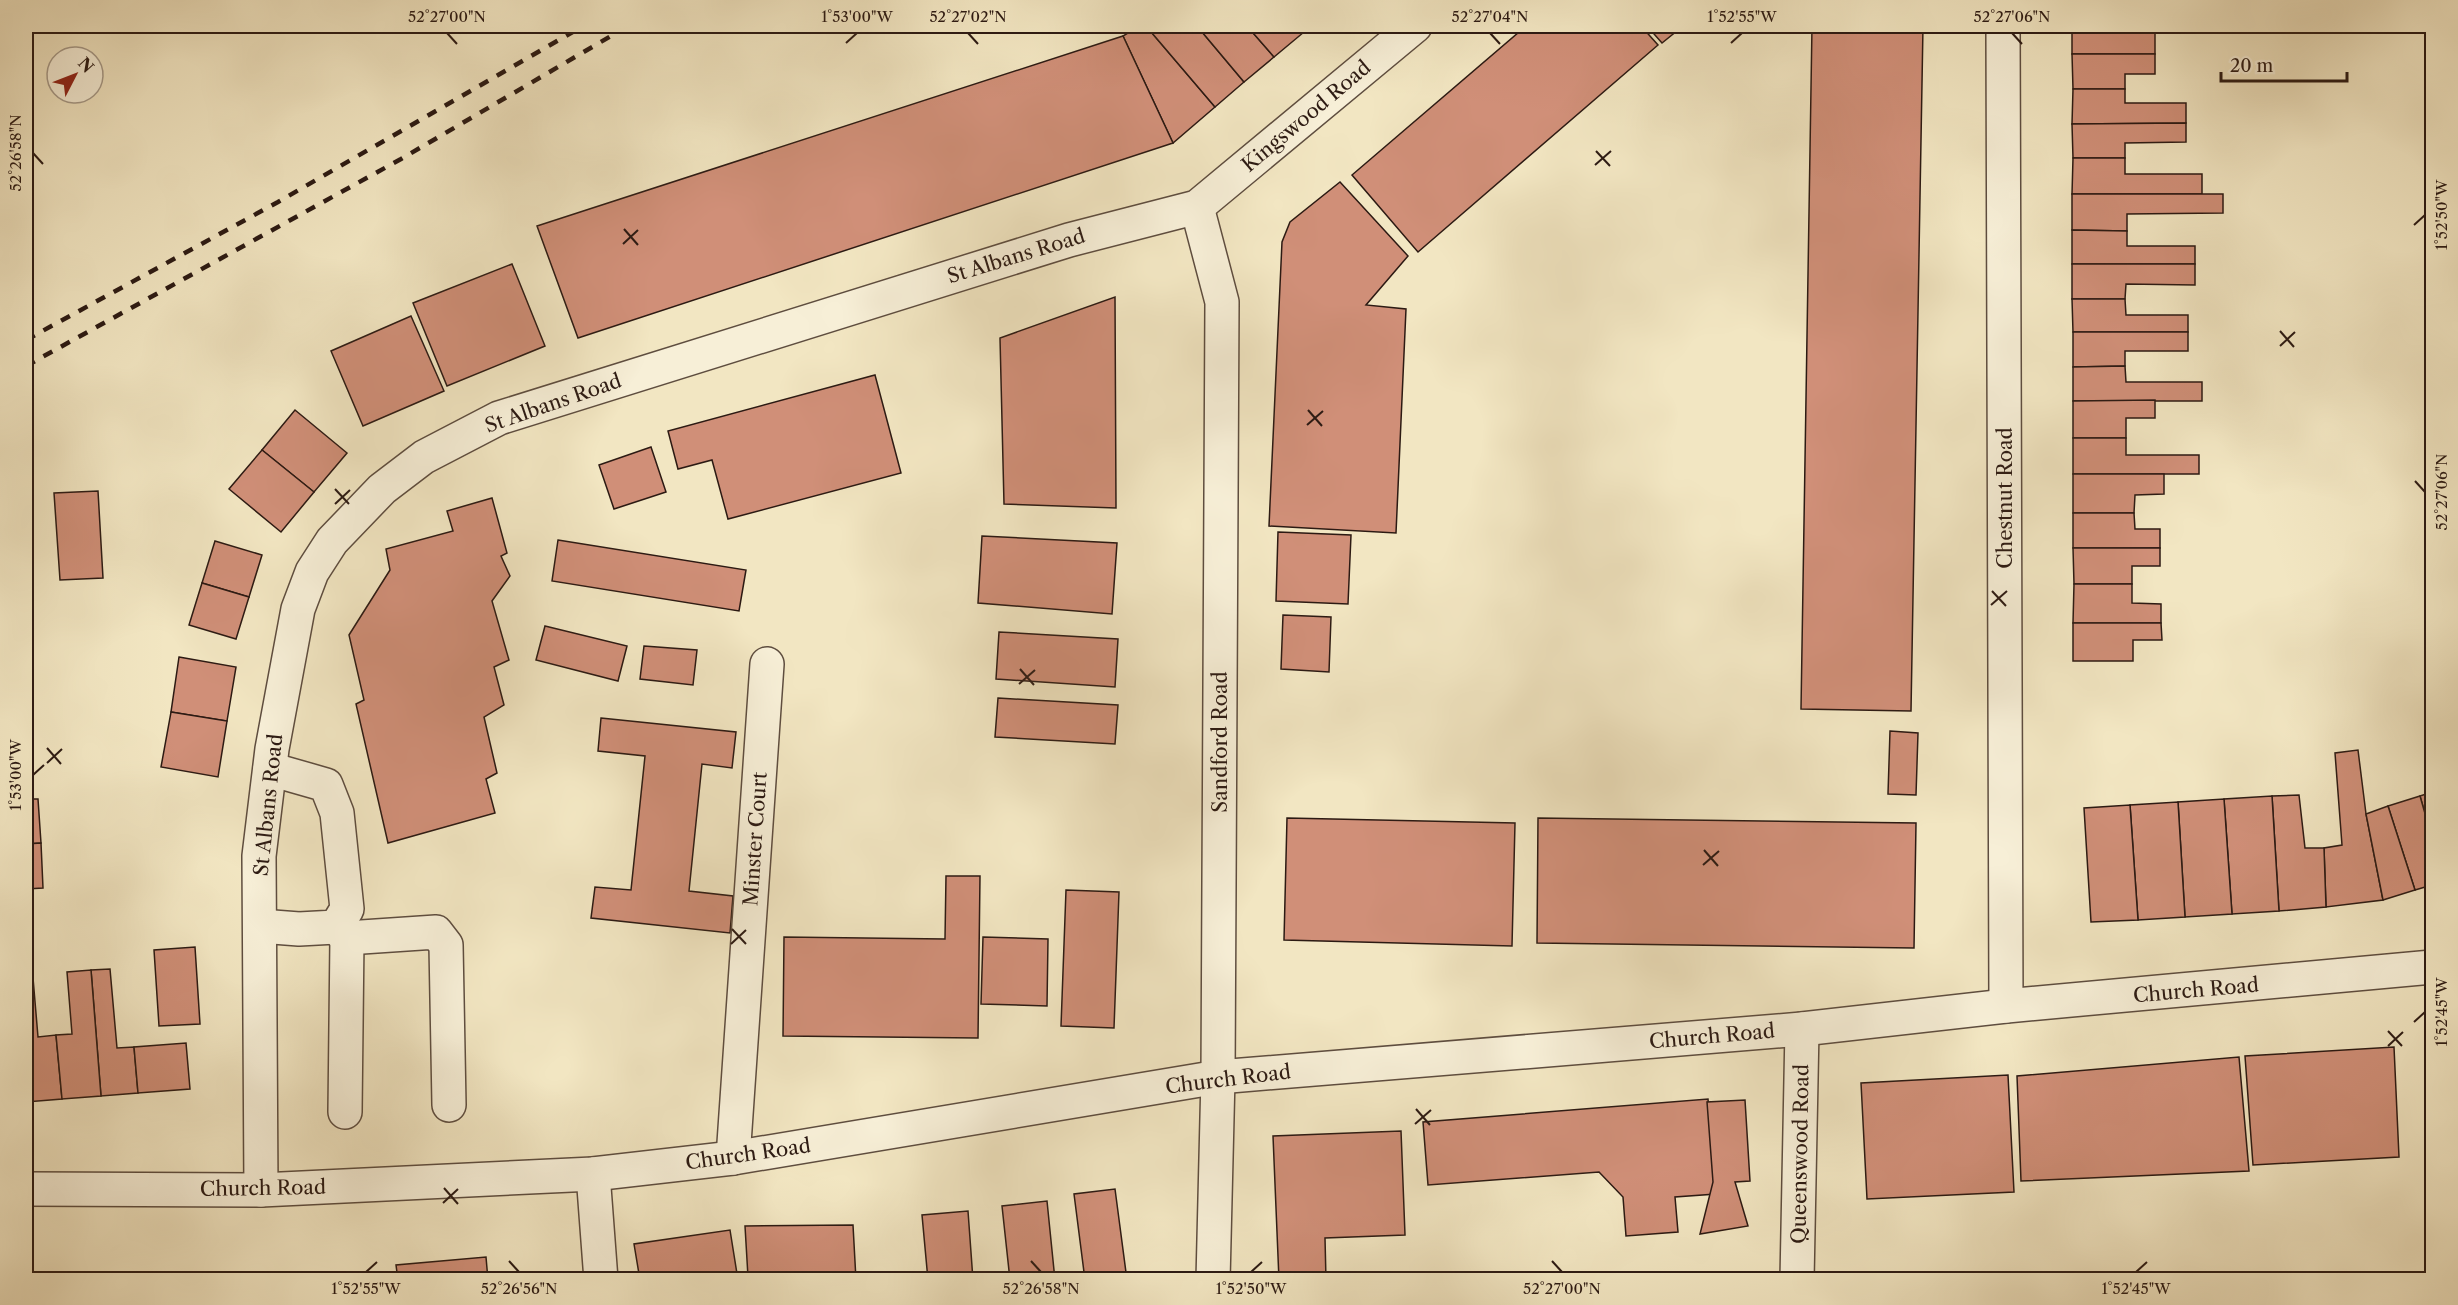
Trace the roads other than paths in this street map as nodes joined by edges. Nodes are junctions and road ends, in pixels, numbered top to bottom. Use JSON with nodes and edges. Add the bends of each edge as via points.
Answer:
{"nodes":[{"id":1,"x":1414,"y":26,"type":"edge"},
{"id":2,"x":2003,"y":26,"type":"edge"},
{"id":3,"x":1197,"y":207,"type":"junction"},
{"id":4,"x":767,"y":664,"type":"dead end"},
{"id":5,"x":270,"y":769,"type":"junction"},
{"id":6,"x":260,"y":927,"type":"junction"},
{"id":7,"x":341,"y":932,"type":"junction"},
{"id":8,"x":2433,"y":967,"type":"edge"},
{"id":9,"x":2006,"y":1006,"type":"junction"},
{"id":10,"x":1802,"y":1029,"type":"junction"},
{"id":11,"x":1218,"y":1077,"type":"junction"},
{"id":12,"x":449,"y":1105,"type":"dead end"},
{"id":13,"x":345,"y":1112,"type":"dead end"},
{"id":14,"x":733,"y":1158,"type":"junction"},
{"id":15,"x":593,"y":1174,"type":"junction"},
{"id":16,"x":26,"y":1189,"type":"edge"},
{"id":17,"x":261,"y":1190,"type":"junction"},
{"id":18,"x":601,"y":1280,"type":"edge"},
{"id":19,"x":1213,"y":1280,"type":"edge"},
{"id":20,"x":1797,"y":1280,"type":"edge"}],
"edges":[{"from":1,"to":3,"type":"street","name":"Kingswood Road"},
{"from":2,"to":9,"type":"street","name":"Chestnut Road"},
{"from":3,"to":5,"type":"street","name":"St Albans Road","via":[[1046,247],[499,418],[424,457],[355,515],[312,572],[298,609]]},
{"from":3,"to":11,"type":"street","name":"Sandford Road","via":[[1222,302]]},
{"from":4,"to":14,"type":"street","name":"Minster Court"},
{"from":5,"to":6,"type":"street","name":"St Albans Road","via":[[259,856]]},
{"from":5,"to":7,"type":"street","via":[[326,785],[337,813],[347,909]]},
{"from":6,"to":7,"type":"street"},
{"from":6,"to":17,"type":"street","name":"St Albans Road"},
{"from":7,"to":12,"type":"street","via":[[436,932],[446,945]]},
{"from":7,"to":13,"type":"street"},
{"from":8,"to":9,"type":"street","name":"Church Road"},
{"from":9,"to":10,"type":"street","name":"Church Road"},
{"from":10,"to":11,"type":"street","name":"Church Road"},
{"from":10,"to":20,"type":"street","name":"Queenswood Road"},
{"from":11,"to":14,"type":"street","name":"Church Road"},
{"from":11,"to":19,"type":"street","name":"Sandford Road"},
{"from":14,"to":15,"type":"street","name":"Church Road"},
{"from":15,"to":17,"type":"street","name":"Church Road"},
{"from":15,"to":18,"type":"street"},
{"from":16,"to":17,"type":"street","name":"Church Road"}]}
